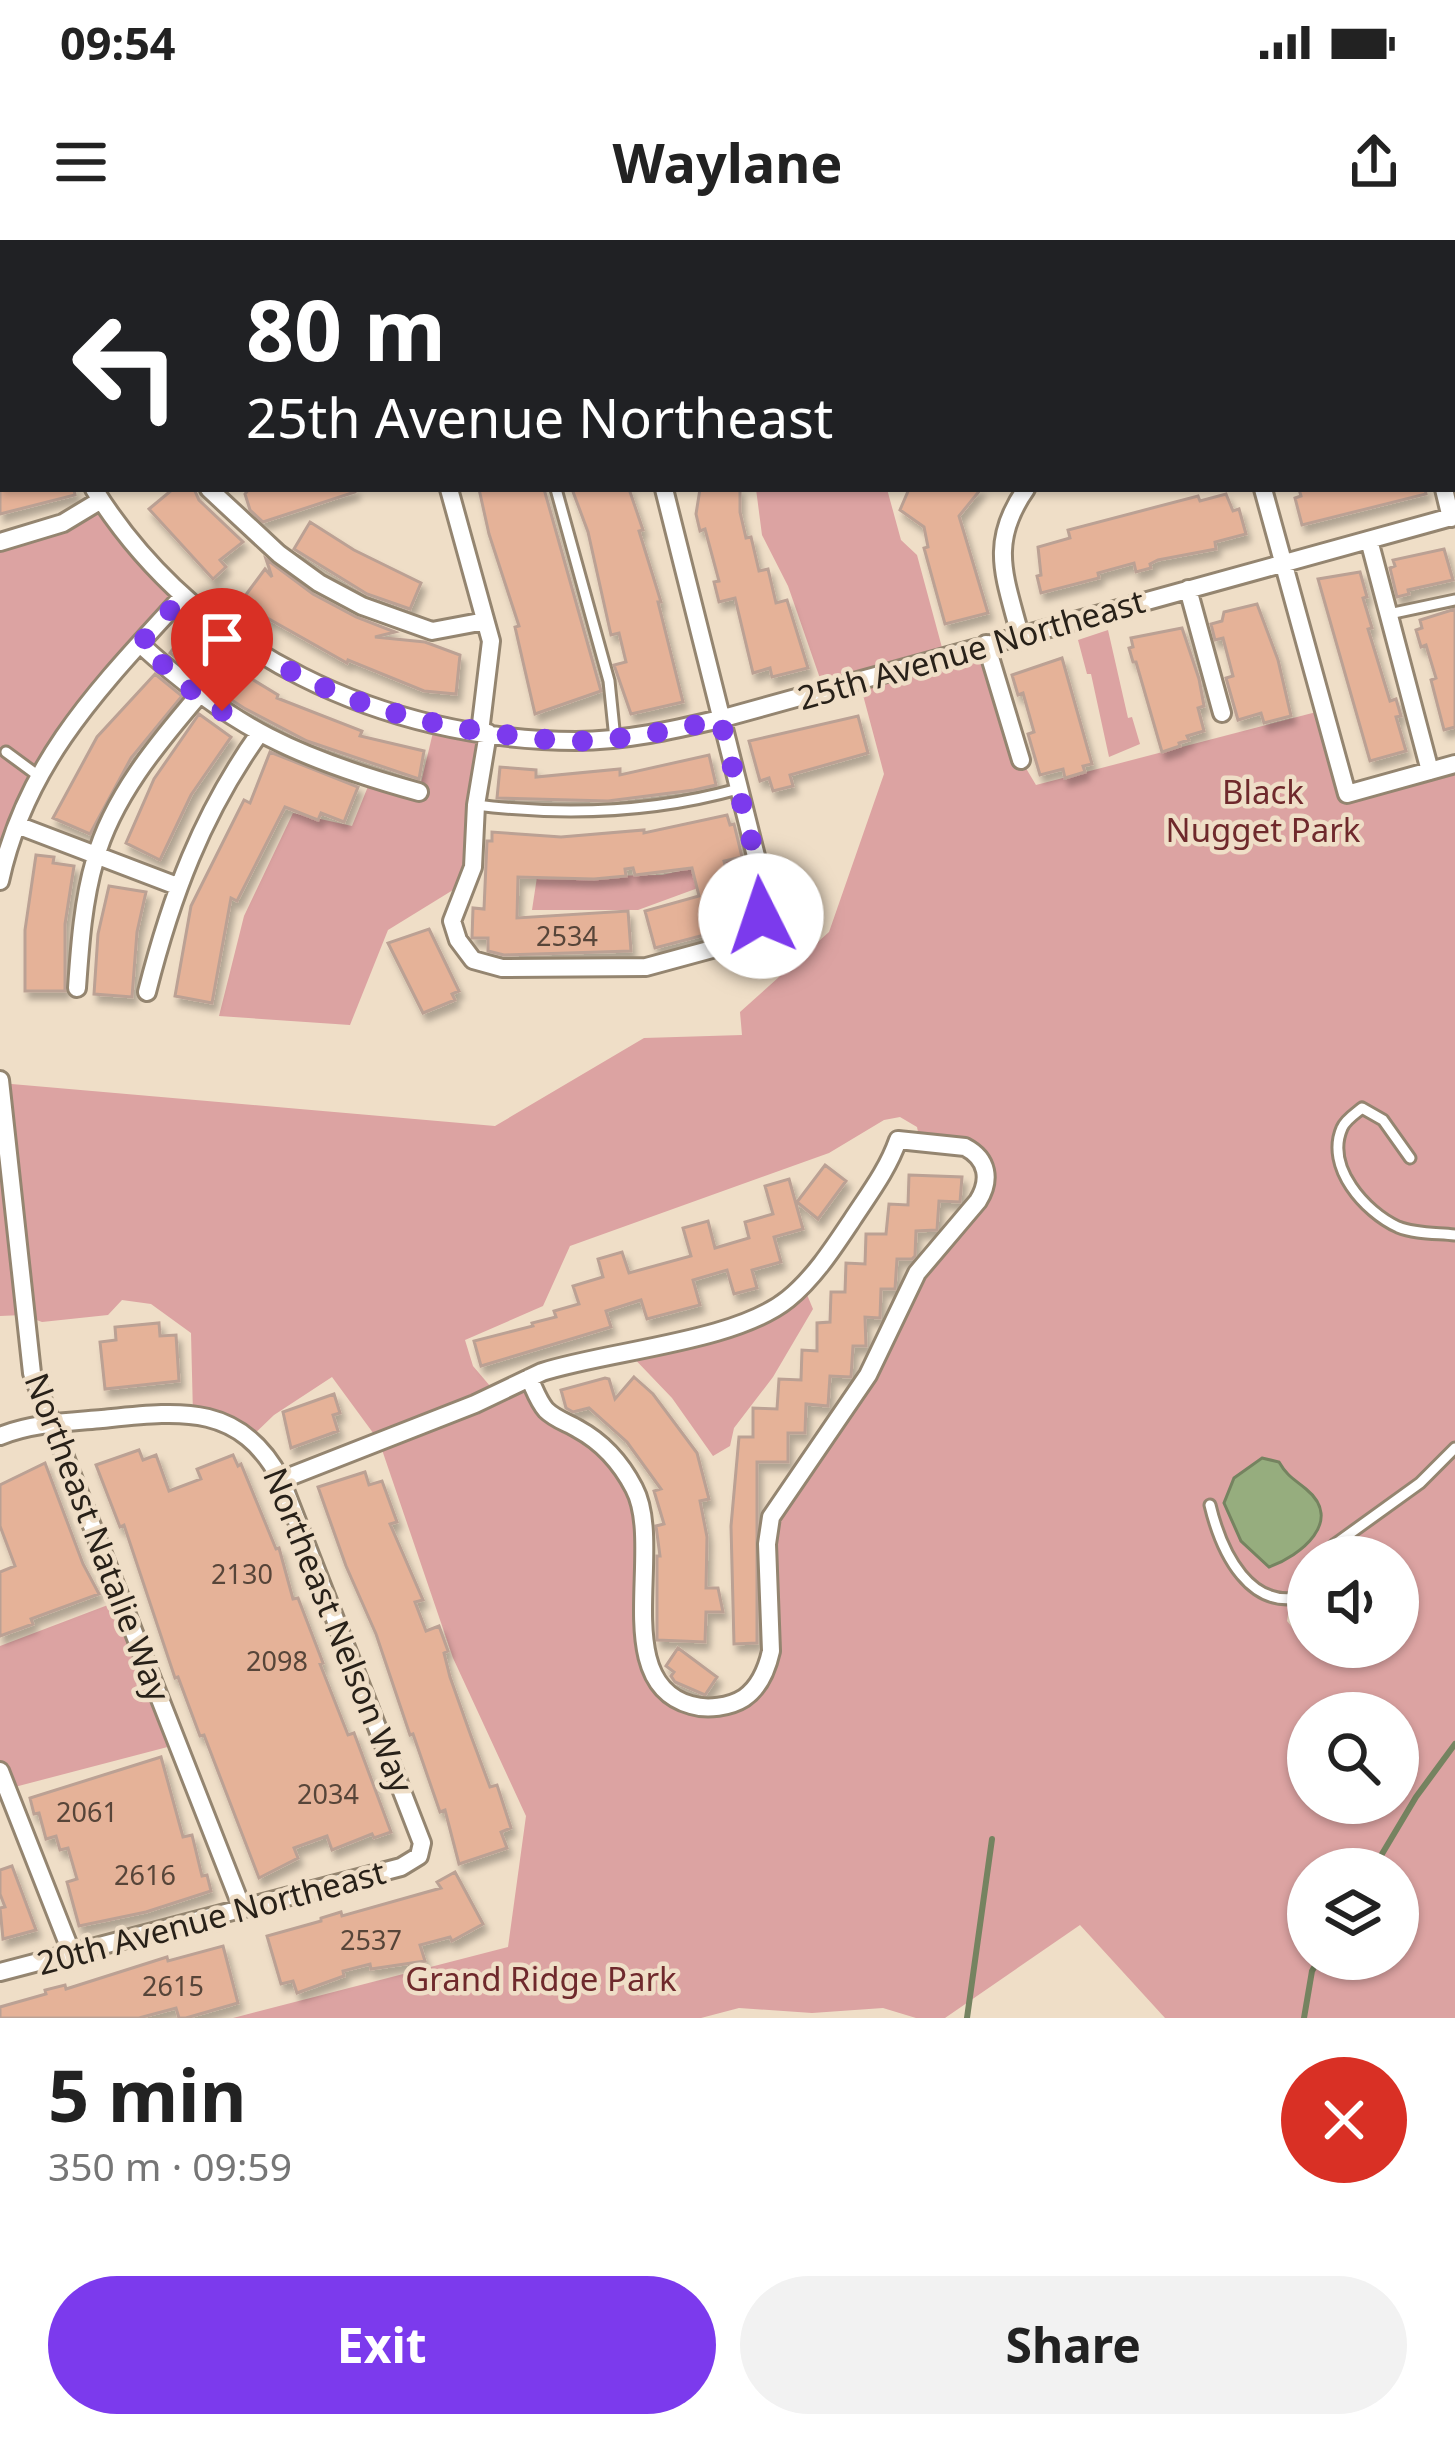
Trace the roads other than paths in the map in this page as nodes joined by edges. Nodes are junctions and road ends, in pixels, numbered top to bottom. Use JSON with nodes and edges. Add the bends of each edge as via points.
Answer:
{"nodes":[{"id":1,"x":214,"y":492,"type":"edge"},
{"id":2,"x":450,"y":492,"type":"edge"},
{"id":3,"x":557,"y":492,"type":"edge"},
{"id":4,"x":665,"y":492,"type":"edge"},
{"id":5,"x":1024,"y":492,"type":"edge"},
{"id":6,"x":1264,"y":492,"type":"edge"},
{"id":7,"x":97,"y":494,"type":"edge"},
{"id":8,"x":1453,"y":517,"type":"edge"},
{"id":9,"x":1369,"y":540,"type":"junction"},
{"id":10,"x":0,"y":542,"type":"edge"},
{"id":11,"x":1284,"y":562,"type":"junction"},
{"id":12,"x":1188,"y":589,"type":"junction"},
{"id":13,"x":183,"y":596,"type":"junction"},
{"id":14,"x":1455,"y":600,"type":"edge"},
{"id":15,"x":1389,"y":614,"type":"junction"},
{"id":16,"x":485,"y":621,"type":"junction"},
{"id":17,"x":1020,"y":634,"type":"junction"},
{"id":18,"x":140,"y":644,"type":"junction"},
{"id":19,"x":986,"y":644,"type":"junction"},
{"id":20,"x":198,"y":696,"type":"junction"},
{"id":21,"x":1222,"y":713,"type":"dead end"},
{"id":22,"x":720,"y":719,"type":"junction"},
{"id":23,"x":484,"y":732,"type":"junction"},
{"id":24,"x":259,"y":734,"type":"junction"},
{"id":25,"x":616,"y":739,"type":"junction"},
{"id":26,"x":6,"y":752,"type":"dead end"},
{"id":27,"x":1021,"y":760,"type":"dead end"},
{"id":28,"x":1455,"y":764,"type":"edge"},
{"id":29,"x":1430,"y":771,"type":"junction"},
{"id":30,"x":40,"y":777,"type":"junction"},
{"id":31,"x":739,"y":788,"type":"junction"},
{"id":32,"x":419,"y":792,"type":"dead end"},
{"id":33,"x":476,"y":805,"type":"junction"},
{"id":34,"x":17,"y":826,"type":"junction"},
{"id":35,"x":96,"y":854,"type":"junction"},
{"id":36,"x":0,"y":881,"type":"edge"},
{"id":37,"x":176,"y":886,"type":"junction"},
{"id":38,"x":77,"y":988,"type":"dead end"},
{"id":39,"x":147,"y":992,"type":"dead end"},
{"id":40,"x":0,"y":1081,"type":"edge"},
{"id":41,"x":1410,"y":1159,"type":"dead end"},
{"id":42,"x":1455,"y":1235,"type":"edge"},
{"id":43,"x":529,"y":1378,"type":"junction"},
{"id":44,"x":53,"y":1423,"type":"junction"},
{"id":45,"x":0,"y":1436,"type":"edge"},
{"id":46,"x":1455,"y":1448,"type":"edge"},
{"id":47,"x":281,"y":1480,"type":"junction"},
{"id":48,"x":1210,"y":1505,"type":"dead end"},
{"id":49,"x":1346,"y":1536,"type":"edge"},
{"id":50,"x":1287,"y":1600,"type":"edge"},
{"id":51,"x":0,"y":1771,"type":"edge"},
{"id":52,"x":418,"y":1856,"type":"joint"},
{"id":53,"x":242,"y":1908,"type":"junction"},
{"id":54,"x":72,"y":1954,"type":"junction"},
{"id":55,"x":0,"y":1972,"type":"edge"}],
"edges":[{"from":1,"to":16,"type":"street","via":[[279,554],[362,606],[432,632]]},
{"from":2,"to":16,"type":"street"},
{"from":3,"to":25,"type":"lane","via":[[609,681]]},
{"from":4,"to":22,"type":"street"},
{"from":5,"to":17,"type":"street","via":[[1001,550]]},
{"from":6,"to":11,"type":"street"},
{"from":7,"to":10,"type":"street","via":[[63,523]]},
{"from":7,"to":13,"type":"street","name":"25th Avenue Northeast"},
{"from":8,"to":9,"type":"street","name":"25th Avenue Northeast"},
{"from":9,"to":11,"type":"street","name":"25th Avenue Northeast"},
{"from":9,"to":15,"type":"street"},
{"from":11,"to":12,"type":"street","name":"25th Avenue Northeast"},
{"from":11,"to":29,"type":"street","via":[[1347,794]]},
{"from":12,"to":17,"type":"street","name":"25th Avenue Northeast"},
{"from":12,"to":21,"type":"street"},
{"from":13,"to":18,"type":"street"},
{"from":13,"to":23,"type":"street","name":"25th Avenue Northeast","via":[[298,678],[370,708]]},
{"from":14,"to":15,"type":"lane"},
{"from":15,"to":29,"type":"street"},
{"from":16,"to":23,"type":"street","via":[[491,661]]},
{"from":17,"to":19,"type":"street","name":"25th Avenue Northeast"},
{"from":18,"to":20,"type":"street"},
{"from":18,"to":30,"type":"street","via":[[67,727]]},
{"from":19,"to":22,"type":"street","name":"25th Avenue Northeast"},
{"from":19,"to":27,"type":"street"},
{"from":20,"to":24,"type":"street"},
{"from":20,"to":35,"type":"street","via":[[134,778]]},
{"from":22,"to":25,"type":"street","name":"25th Avenue Northeast"},
{"from":22,"to":31,"type":"street"},
{"from":23,"to":25,"type":"street","name":"25th Avenue Northeast"},
{"from":23,"to":33,"type":"street"},
{"from":24,"to":32,"type":"street"},
{"from":24,"to":37,"type":"street","via":[[214,803]]},
{"from":26,"to":30,"type":"lane"},
{"from":28,"to":29,"type":"street"},
{"from":30,"to":34,"type":"street"},
{"from":31,"to":33,"type":"lane","via":[[632,809]]},
{"from":31,"to":33,"type":"street","via":[[763,886],[761,916],[716,948],[646,967],[480,964],[452,921],[473,867]]},
{"from":34,"to":35,"type":"street"},
{"from":34,"to":36,"type":"street"},
{"from":35,"to":37,"type":"street"},
{"from":35,"to":38,"type":"street"},
{"from":37,"to":39,"type":"street"},
{"from":40,"to":44,"type":"street","name":"Northeast Natalie Way","via":[[28,1352]]},
{"from":41,"to":42,"type":"lane","via":[[1383,1120],[1362,1108],[1342,1126],[1338,1156],[1373,1212],[1402,1229]]},
{"from":43,"to":43,"type":"street","via":[[737,1326],[775,1309],[842,1234],[898,1140],[954,1145],[974,1152],[986,1169],[985,1189],[917,1273],[868,1375],[771,1516],[771,1651],[746,1697],[688,1705],[656,1676],[643,1644],[646,1531],[638,1495],[603,1445],[546,1410]]},
{"from":43,"to":47,"type":"street"},
{"from":44,"to":45,"type":"street"},
{"from":44,"to":47,"type":"street","name":"Northeast Nelson Way","via":[[181,1413],[227,1423],[266,1451]]},
{"from":44,"to":53,"type":"street","name":"Northeast Natalie Way"},
{"from":46,"to":49,"type":"lane"},
{"from":47,"to":52,"type":"street","name":"Northeast Nelson Way","via":[[419,1829]]},
{"from":48,"to":50,"type":"lane","via":[[1218,1541],[1238,1572],[1257,1591]]},
{"from":51,"to":54,"type":"street"},
{"from":52,"to":53,"type":"street","name":"20th Avenue Northeast"},
{"from":53,"to":54,"type":"street","name":"20th Avenue Northeast"},
{"from":54,"to":55,"type":"street","name":"20th Avenue Northeast"}]}
